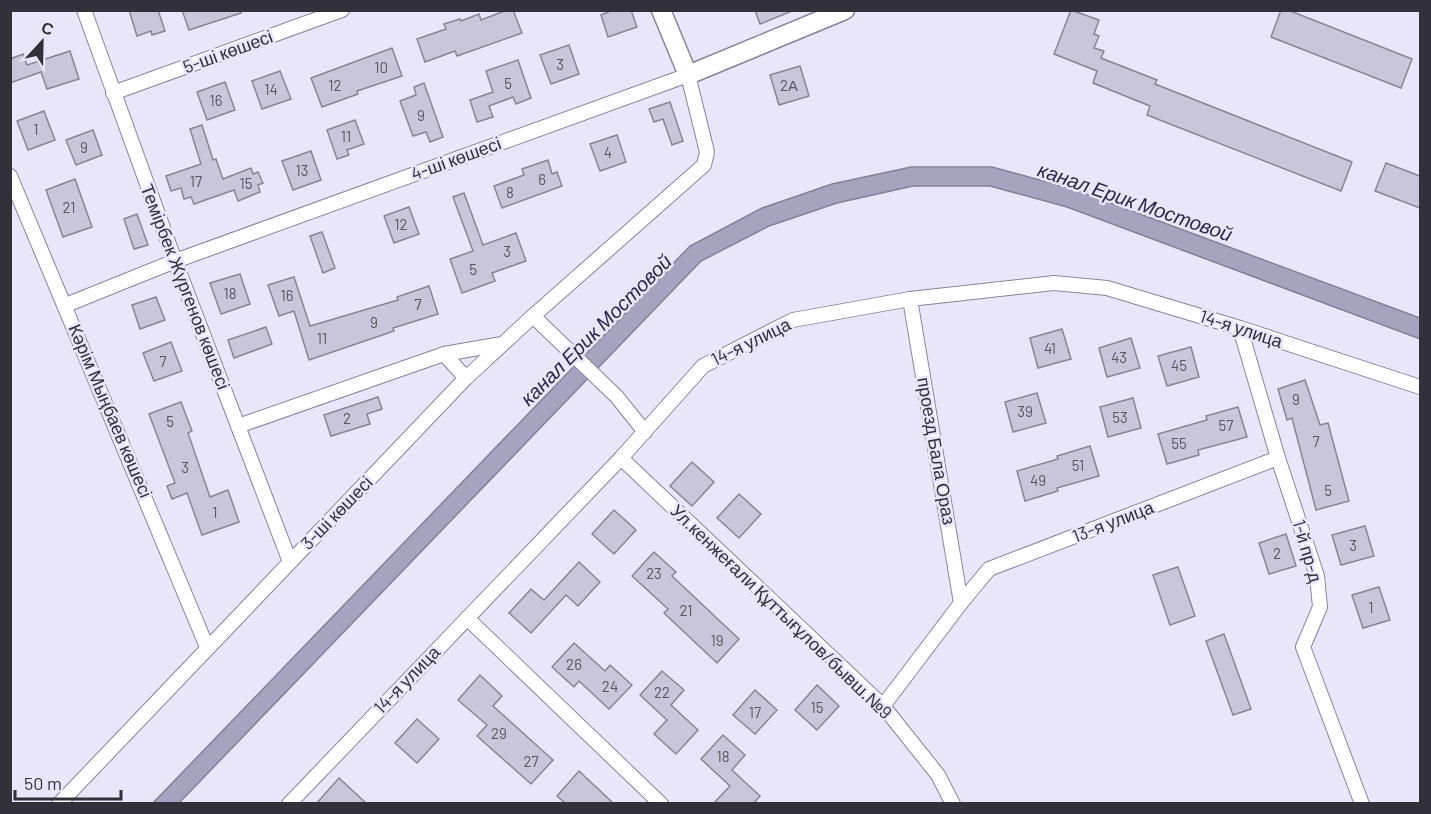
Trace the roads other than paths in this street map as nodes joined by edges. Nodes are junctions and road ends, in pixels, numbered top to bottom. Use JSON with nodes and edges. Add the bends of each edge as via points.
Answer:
{"nodes":[{"id":1,"x":84,"y":10,"type":"edge"},
{"id":2,"x":342,"y":10,"type":"edge"},
{"id":3,"x":661,"y":10,"type":"edge"},
{"id":4,"x":845,"y":10,"type":"edge"},
{"id":5,"x":688,"y":75,"type":"junction"},
{"id":6,"x":113,"y":93,"type":"junction"},
{"id":7,"x":10,"y":176,"type":"edge"},
{"id":8,"x":175,"y":261,"type":"junction"},
{"id":9,"x":910,"y":299,"type":"junction"},
{"id":10,"x":66,"y":305,"type":"junction"},
{"id":11,"x":533,"y":316,"type":"junction"},
{"id":12,"x":1240,"y":328,"type":"junction"},
{"id":13,"x":502,"y":344,"type":"junction"},
{"id":14,"x":444,"y":354,"type":"junction"},
{"id":15,"x":466,"y":378,"type":"junction"},
{"id":16,"x":1420,"y":387,"type":"edge"},
{"id":17,"x":238,"y":426,"type":"junction"},
{"id":18,"x":645,"y":432,"type":"junction"},
{"id":19,"x":621,"y":458,"type":"junction"},
{"id":20,"x":1278,"y":458,"type":"junction"},
{"id":21,"x":290,"y":562,"type":"junction"},
{"id":22,"x":961,"y":603,"type":"junction"},
{"id":23,"x":467,"y":618,"type":"junction"},
{"id":24,"x":207,"y":647,"type":"junction"},
{"id":25,"x":883,"y":706,"type":"junction"},
{"id":26,"x":298,"y":800,"type":"edge"},
{"id":27,"x":58,"y":804,"type":"edge"},
{"id":28,"x":661,"y":804,"type":"edge"},
{"id":29,"x":953,"y":804,"type":"edge"},
{"id":30,"x":1362,"y":804,"type":"edge"}],
"edges":[{"from":1,"to":6,"type":"street","name":"Темірбек Жүргенов көшесі"},
{"from":2,"to":6,"type":"street","name":"5-ші көшесі"},
{"from":3,"to":5,"type":"street"},
{"from":4,"to":5,"type":"street","name":"4-ші көшесі"},
{"from":5,"to":8,"type":"street","name":"4-ші көшесі"},
{"from":5,"to":11,"type":"street","name":"3-ші көшесі","via":[[707,152],[704,165]]},
{"from":6,"to":8,"type":"street","name":"Темірбек Жүргенов көшесі"},
{"from":7,"to":10,"type":"street","name":"Кәрім Мыңбаев көшесі"},
{"from":8,"to":10,"type":"street","name":"4-ші көшесі"},
{"from":8,"to":17,"type":"street","name":"Темірбек Жүргенов көшесі"},
{"from":9,"to":12,"type":"street","name":"14-я улица","via":[[1054,283],[1107,288]]},
{"from":9,"to":18,"type":"street","name":"14-я улица","via":[[793,320],[773,330],[702,366]]},
{"from":9,"to":22,"type":"street","name":"проезд Бала Ораз"},
{"from":10,"to":24,"type":"street","name":"Кәрім Мыңбаев көшесі"},
{"from":11,"to":13,"type":"street","name":"3-ші көшесі"},
{"from":11,"to":18,"type":"street","via":[[617,397]]},
{"from":12,"to":16,"type":"street","name":"14-я улица"},
{"from":12,"to":20,"type":"street","name":"1-й пр-д"},
{"from":13,"to":14,"type":"street"},
{"from":13,"to":15,"type":"street","name":"3-ші көшесі"},
{"from":14,"to":15,"type":"street"},
{"from":14,"to":17,"type":"street"},
{"from":15,"to":21,"type":"street","name":"3-ші көшесі"},
{"from":17,"to":21,"type":"street","name":"Темірбек Жүргенов көшесі"},
{"from":18,"to":19,"type":"street","name":"14-я улица"},
{"from":19,"to":23,"type":"street","name":"14-я улица"},
{"from":19,"to":25,"type":"street","name":"Ул.кенжеғали Құттығұлов/бывш.№9"},
{"from":20,"to":22,"type":"street","name":"13-я улица","via":[[989,569]]},
{"from":20,"to":30,"type":"street","name":"1-й пр-д","via":[[1317,576],[1320,607],[1303,647]]},
{"from":21,"to":24,"type":"street","name":"3-ші көшесі"},
{"from":22,"to":25,"type":"street","name":"13-я улица"},
{"from":23,"to":26,"type":"street","name":"14-я улица"},
{"from":23,"to":28,"type":"street"},
{"from":24,"to":27,"type":"street","name":"3-ші көшесі"},
{"from":25,"to":29,"type":"street","name":"Ул.кенжеғали Құттығұлов/бывш.№9","via":[[938,775]]}]}
